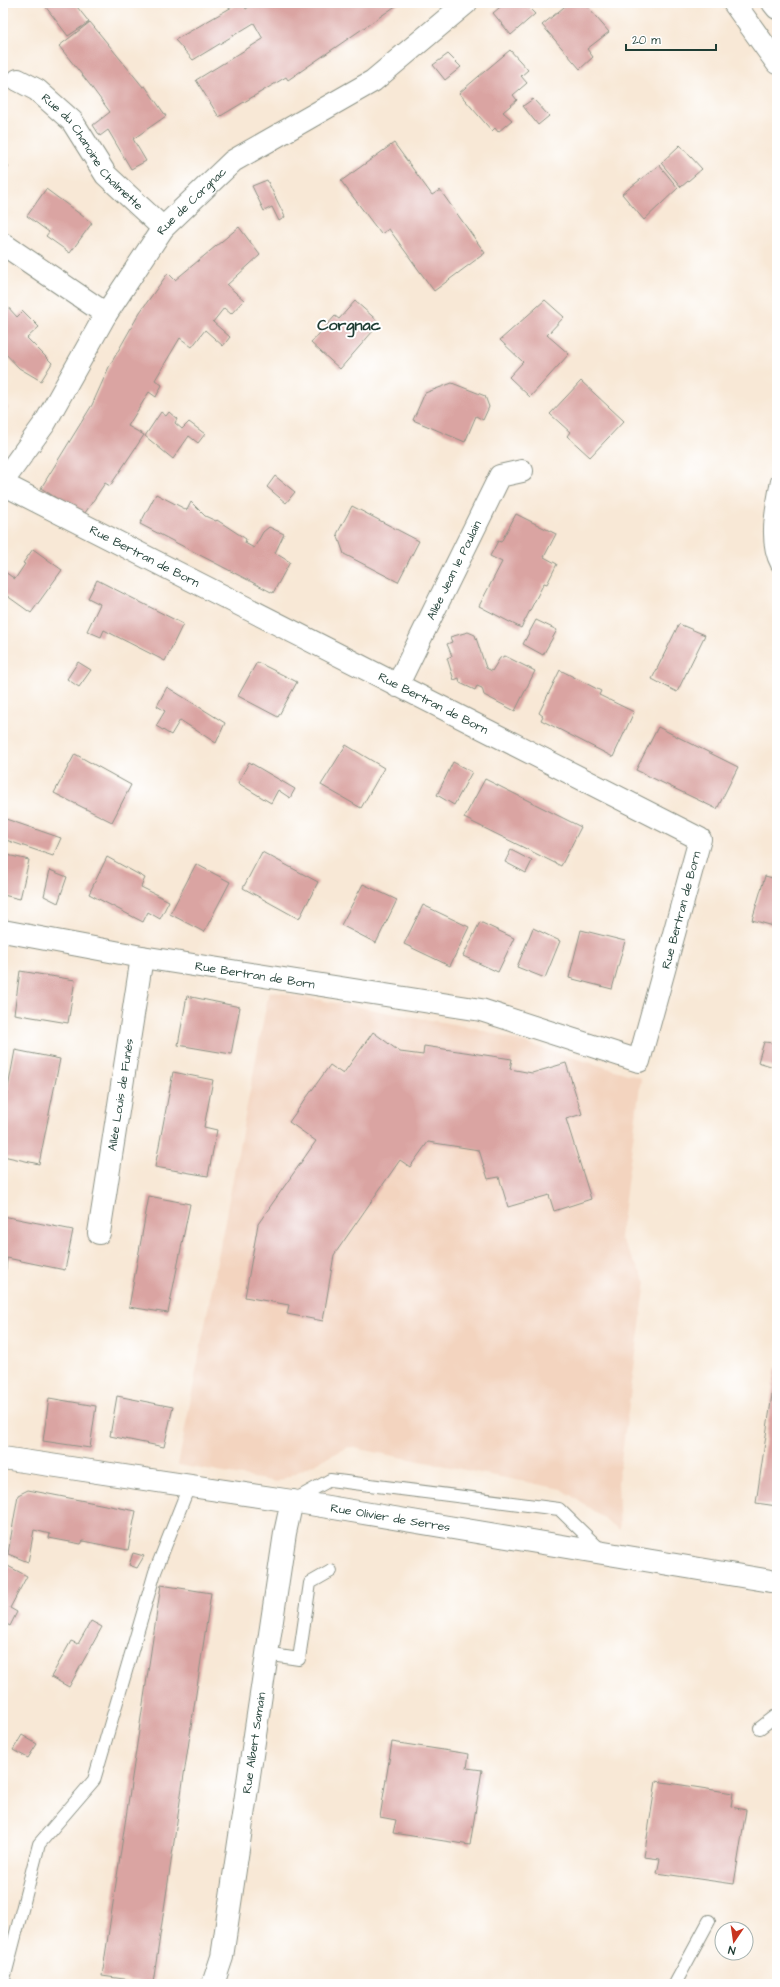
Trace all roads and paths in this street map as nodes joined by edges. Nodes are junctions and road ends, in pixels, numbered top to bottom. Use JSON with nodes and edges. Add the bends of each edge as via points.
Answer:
{"nodes":[{"id":1,"x":466,"y":3,"type":"edge"},
{"id":2,"x":734,"y":3,"type":"edge"},
{"id":3,"x":748,"y":3,"type":"edge"},
{"id":4,"x":773,"y":3,"type":"edge"},
{"id":5,"x":777,"y":8,"type":"edge"},
{"id":6,"x":777,"y":38,"type":"edge"},
{"id":7,"x":777,"y":63,"type":"edge"},
{"id":8,"x":18,"y":80,"type":"dead end"},
{"id":9,"x":163,"y":228,"type":"junction"},
{"id":10,"x":3,"y":244,"type":"edge"},
{"id":11,"x":106,"y":314,"type":"junction"},
{"id":12,"x":522,"y":471,"type":"dead end"},
{"id":13,"x":777,"y":481,"type":"edge"},
{"id":14,"x":3,"y":483,"type":"edge"},
{"id":15,"x":777,"y":566,"type":"edge"},
{"id":16,"x":397,"y":686,"type":"junction"},
{"id":17,"x":3,"y":931,"type":"edge"},
{"id":18,"x":142,"y":957,"type":"junction"},
{"id":19,"x":99,"y":1233,"type":"dead end"},
{"id":20,"x":3,"y":1458,"type":"edge"},
{"id":21,"x":189,"y":1486,"type":"junction"},
{"id":22,"x":292,"y":1501,"type":"junction"},
{"id":23,"x":604,"y":1553,"type":"junction"},
{"id":24,"x":331,"y":1571,"type":"dead end"},
{"id":25,"x":777,"y":1582,"type":"edge"},
{"id":26,"x":266,"y":1654,"type":"junction"},
{"id":27,"x":777,"y":1715,"type":"edge"},
{"id":28,"x":760,"y":1728,"type":"dead end"},
{"id":29,"x":709,"y":1921,"type":"dead end"},
{"id":30,"x":3,"y":1983,"type":"edge"},
{"id":31,"x":213,"y":1984,"type":"edge"},
{"id":32,"x":675,"y":1984,"type":"edge"}],
"edges":[{"from":1,"to":9,"type":"street","name":"Rue de Corgnac","via":[[373,81],[233,161]]},
{"from":2,"to":7,"type":"street"},
{"from":3,"to":6,"type":"street"},
{"from":4,"to":5,"type":"street"},
{"from":8,"to":9,"type":"street","name":"Rue du Chanoine Chalmette","via":[[37,90],[72,121],[106,175]]},
{"from":9,"to":11,"type":"street","name":"Rue de Corgnac"},
{"from":10,"to":11,"type":"street"},
{"from":11,"to":14,"type":"street","name":"Rue de Corgnac","via":[[45,423]]},
{"from":12,"to":16,"type":"street","name":"Allée Jean le Poulain","via":[[500,476]]},
{"from":13,"to":15,"type":"lane","via":[[769,517],[773,559]]},
{"from":14,"to":16,"type":"street","name":"Rue Bertran de Born"},
{"from":16,"to":18,"type":"street","name":"Rue Bertran de Born","via":[[700,839],[639,1061],[481,1010]]},
{"from":17,"to":18,"type":"street","name":"Rue Bertran de Born"},
{"from":18,"to":19,"type":"street","name":"Allée Louis de Funés"},
{"from":20,"to":21,"type":"street","name":"Rue Olivier de Serres"},
{"from":21,"to":22,"type":"street","name":"Rue Olivier de Serres"},
{"from":21,"to":30,"type":"lane","via":[[154,1572],[94,1780],[39,1844]]},
{"from":22,"to":23,"type":"street","name":"Rue Olivier de Serres"},
{"from":22,"to":23,"type":"lane","via":[[330,1480],[559,1509]]},
{"from":22,"to":26,"type":"street","name":"Rue Albert Samain","via":[[284,1533]]},
{"from":23,"to":25,"type":"street","name":"Rue Olivier de Serres"},
{"from":24,"to":26,"type":"lane","via":[[310,1583],[299,1659]]},
{"from":26,"to":31,"type":"street","name":"Rue Albert Samain","via":[[222,1957]]},
{"from":27,"to":28,"type":"lane"},
{"from":29,"to":32,"type":"lane"}]}
